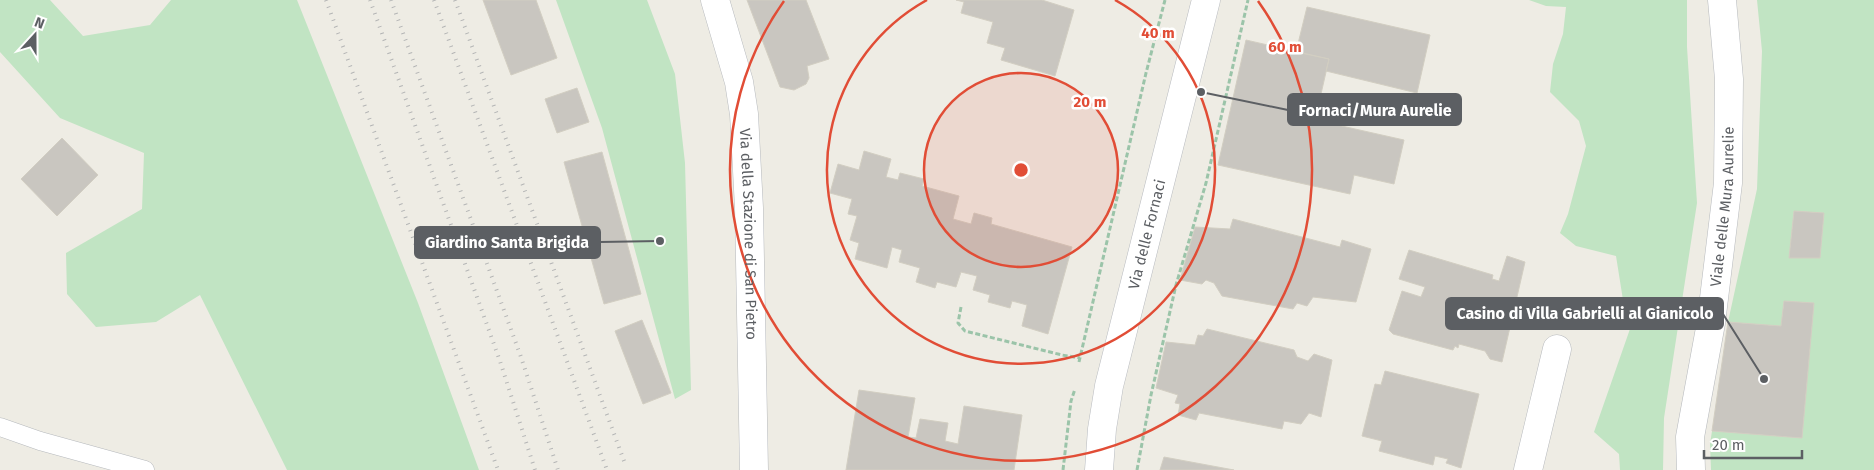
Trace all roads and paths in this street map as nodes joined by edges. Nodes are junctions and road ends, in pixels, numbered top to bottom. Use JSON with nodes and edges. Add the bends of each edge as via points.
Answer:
{"nodes":[{"id":1,"x":715,"y":0,"type":"edge"},
{"id":2,"x":1165,"y":0,"type":"edge"},
{"id":3,"x":1206,"y":0,"type":"edge"},
{"id":4,"x":1248,"y":0,"type":"edge"},
{"id":5,"x":1722,"y":0,"type":"edge"},
{"id":6,"x":961,"y":307,"type":"dead end"},
{"id":7,"x":1557,"y":349,"type":"dead end"},
{"id":8,"x":1076,"y":386,"type":"dead end"},
{"id":9,"x":0,"y":427,"type":"edge"},
{"id":10,"x":145,"y":470,"type":"edge"},
{"id":11,"x":754,"y":470,"type":"edge"},
{"id":12,"x":1063,"y":470,"type":"edge"},
{"id":13,"x":1099,"y":470,"type":"edge"},
{"id":14,"x":1137,"y":470,"type":"edge"},
{"id":15,"x":1528,"y":470,"type":"edge"},
{"id":16,"x":1691,"y":470,"type":"edge"}],
"edges":[{"from":1,"to":11,"type":"street","name":"Via della Stazione di San Pietro","via":[[739,82],[744,114]]},
{"from":2,"to":6,"type":"path","via":[[1080,360],[965,331],[958,323]]},
{"from":3,"to":13,"type":"street","name":"Via delle Fornaci","via":[[1109,386]]},
{"from":4,"to":14,"type":"path","via":[[1206,183],[1176,285]]},
{"from":5,"to":16,"type":"street","name":"Viale delle Mura Aurelie","via":[[1729,79],[1728,183],[1711,323],[1690,437]]},
{"from":7,"to":15,"type":"street"},
{"from":8,"to":12,"type":"path"},
{"from":9,"to":10,"type":"lane"}]}
